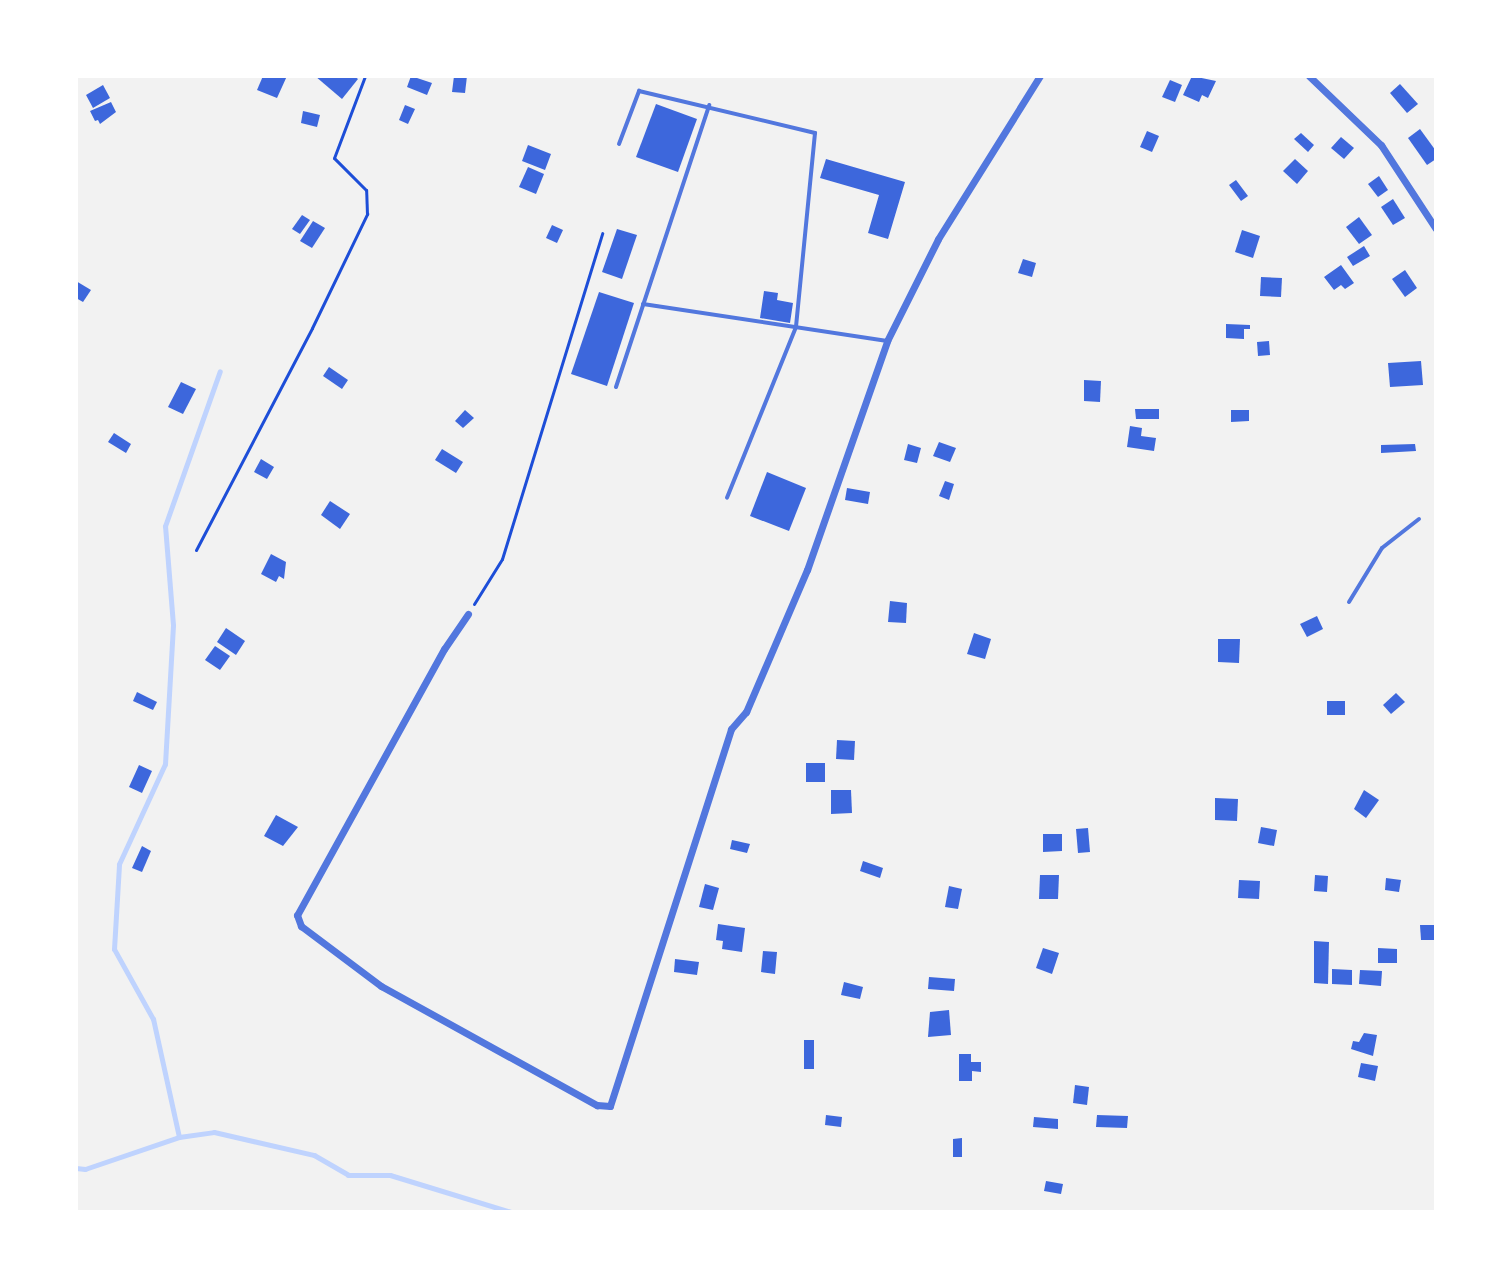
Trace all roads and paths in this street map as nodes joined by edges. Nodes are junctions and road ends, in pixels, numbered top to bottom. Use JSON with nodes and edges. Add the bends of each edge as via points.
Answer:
{"nodes":[{"id":1,"x":365,"y":76,"type":"edge"},
{"id":2,"x":1040,"y":76,"type":"edge"},
{"id":3,"x":1309,"y":76,"type":"edge"},
{"id":4,"x":709,"y":105,"type":"junction"},
{"id":5,"x":619,"y":144,"type":"dead end"},
{"id":6,"x":1436,"y":229,"type":"edge"},
{"id":7,"x":602,"y":233,"type":"dead end"},
{"id":8,"x":643,"y":304,"type":"junction"},
{"id":9,"x":796,"y":327,"type":"junction"},
{"id":10,"x":887,"y":341,"type":"junction"},
{"id":11,"x":616,"y":387,"type":"dead end"},
{"id":12,"x":727,"y":498,"type":"dead end"},
{"id":13,"x":1419,"y":519,"type":"dead end"},
{"id":14,"x":196,"y":550,"type":"dead end"},
{"id":15,"x":1349,"y":602,"type":"dead end"},
{"id":16,"x":468,"y":614,"type":"joint"}],
"edges":[{"from":1,"to":14,"type":"path","via":[[334,158],[366,190],[367,214]]},
{"from":2,"to":10,"type":"street","via":[[938,239]]},
{"from":3,"to":6,"type":"street","via":[[1381,145]]},
{"from":4,"to":5,"type":"lane","via":[[639,91]]},
{"from":4,"to":8,"type":"lane"},
{"from":4,"to":9,"type":"lane","via":[[815,133]]},
{"from":7,"to":16,"type":"path","via":[[502,559]]},
{"from":8,"to":9,"type":"lane"},
{"from":8,"to":11,"type":"lane"},
{"from":9,"to":10,"type":"lane"},
{"from":9,"to":12,"type":"lane"},
{"from":10,"to":16,"type":"street","via":[[807,570],[746,712],[731,729],[610,1106],[597,1105],[381,986],[301,926],[297,915]]},
{"from":13,"to":15,"type":"lane","via":[[1382,548]]}]}
